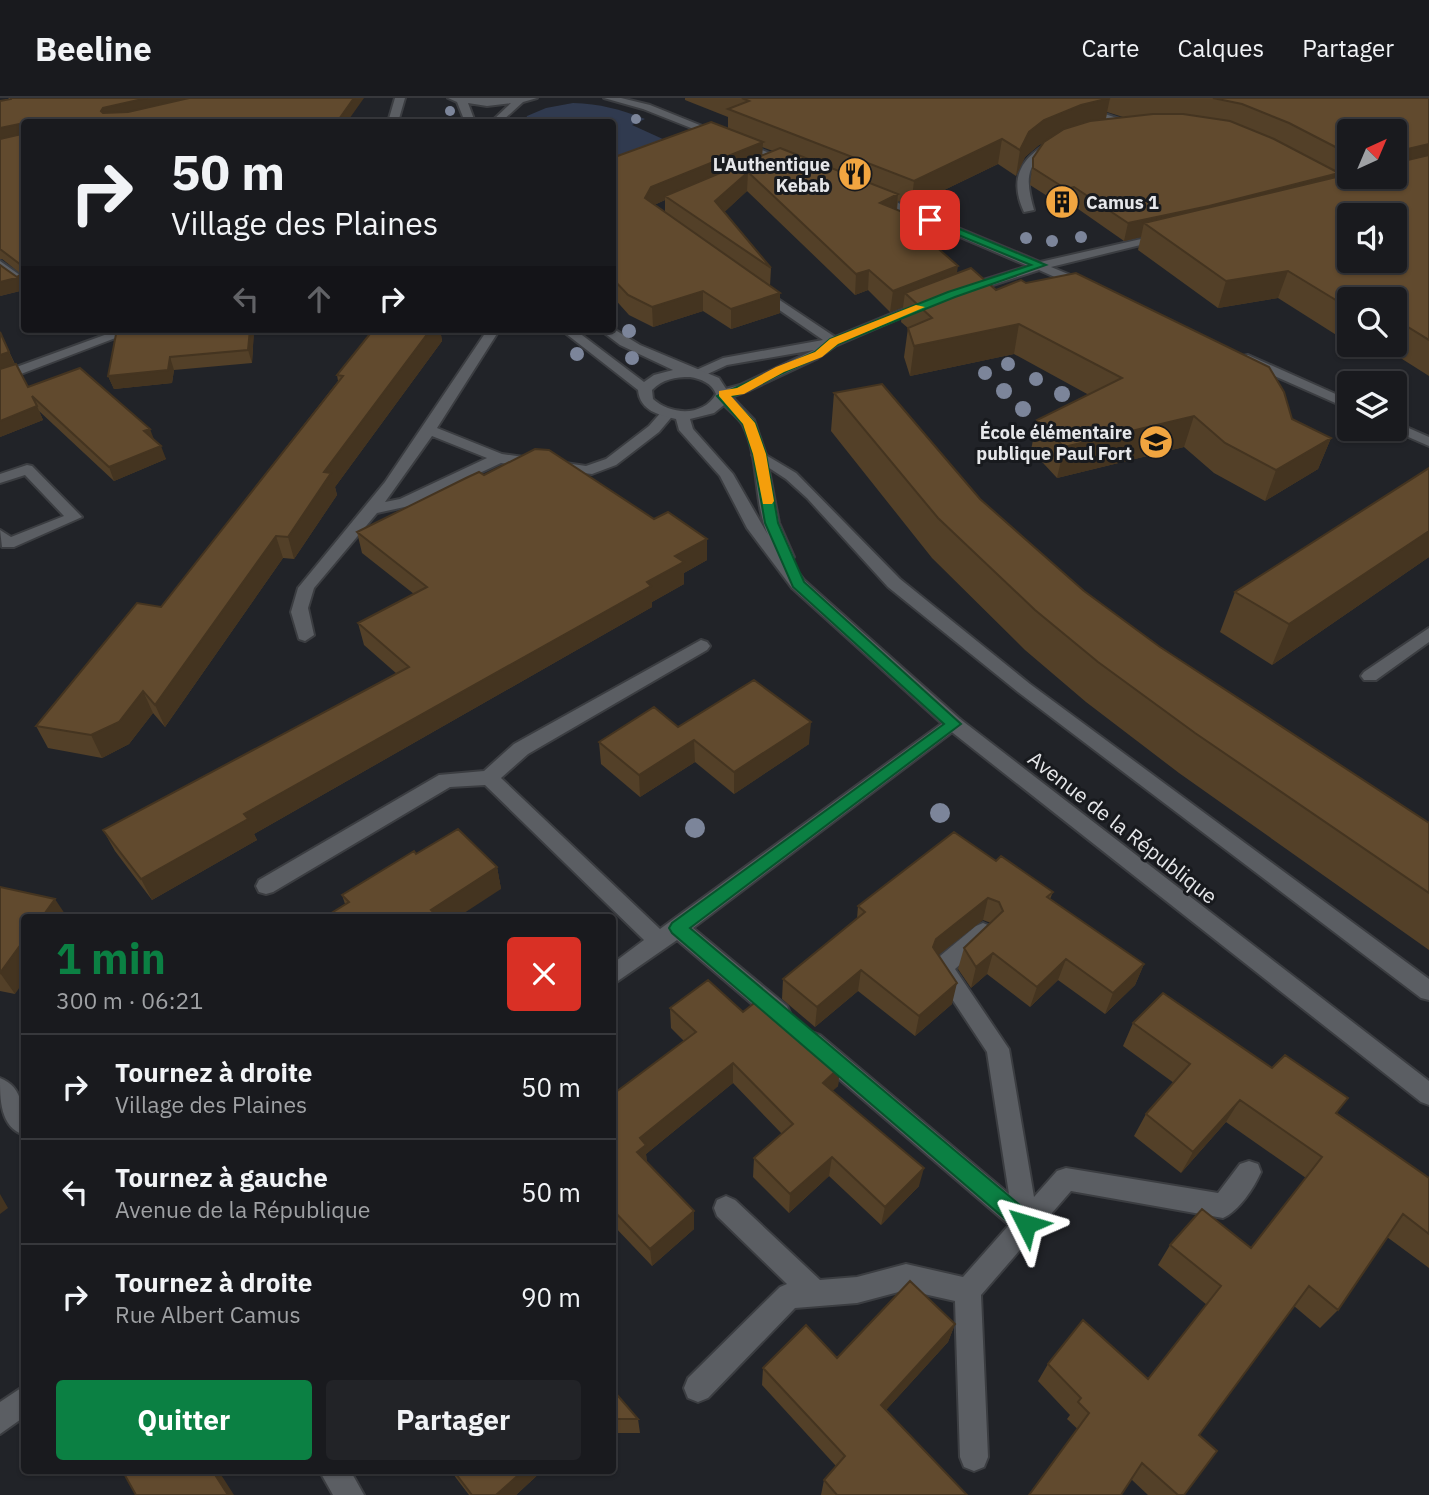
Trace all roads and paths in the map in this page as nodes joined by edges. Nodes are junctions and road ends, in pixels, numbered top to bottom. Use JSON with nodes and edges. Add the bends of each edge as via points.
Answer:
{"nodes":[{"id":1,"x":400,"y":98,"type":"edge"},
{"id":2,"x":532,"y":98,"type":"edge"},
{"id":3,"x":609,"y":98,"type":"edge"},
{"id":4,"x":1049,"y":98,"type":"edge"},
{"id":5,"x":457,"y":99,"type":"edge"},
{"id":6,"x":520,"y":101,"type":"junction"},
{"id":7,"x":394,"y":119,"type":"edge"},
{"id":8,"x":468,"y":119,"type":"edge"},
{"id":9,"x":499,"y":119,"type":"edge"},
{"id":10,"x":1126,"y":123,"type":"junction"},
{"id":11,"x":1139,"y":123,"type":"edge"},
{"id":12,"x":1104,"y":127,"type":"edge"},
{"id":13,"x":1070,"y":137,"type":"edge"},
{"id":14,"x":781,"y":159,"type":"junction"},
{"id":15,"x":758,"y":169,"type":"edge"},
{"id":16,"x":806,"y":169,"type":"edge"},
{"id":17,"x":868,"y":194,"type":"edge"},
{"id":18,"x":1028,"y":210,"type":"dead end"},
{"id":19,"x":1178,"y":235,"type":"edge"},
{"id":20,"x":0,"y":265,"type":"edge"},
{"id":21,"x":1041,"y":265,"type":"junction"},
{"id":22,"x":21,"y":281,"type":"edge"},
{"id":23,"x":745,"y":281,"type":"edge"},
{"id":24,"x":1099,"y":291,"type":"edge"},
{"id":25,"x":91,"y":333,"type":"edge"},
{"id":26,"x":121,"y":333,"type":"edge"},
{"id":27,"x":491,"y":333,"type":"edge"},
{"id":28,"x":571,"y":333,"type":"edge"},
{"id":29,"x":611,"y":333,"type":"edge"},
{"id":30,"x":100,"y":340,"type":"junction"},
{"id":31,"x":834,"y":342,"type":"junction"},
{"id":32,"x":1237,"y":354,"type":"edge"},
{"id":33,"x":694,"y":374,"type":"junction"},
{"id":34,"x":0,"y":378,"type":"edge"},
{"id":35,"x":645,"y":389,"type":"junction"},
{"id":36,"x":723,"y":395,"type":"junction"},
{"id":37,"x":1337,"y":400,"type":"edge"},
{"id":38,"x":675,"y":414,"type":"junction"},
{"id":39,"x":429,"y":429,"type":"junction"},
{"id":40,"x":1407,"y":432,"type":"edge"},
{"id":41,"x":1429,"y":442,"type":"edge"},
{"id":42,"x":760,"y":454,"type":"junction"},
{"id":43,"x":499,"y":458,"type":"junction"},
{"id":44,"x":0,"y":461,"type":"edge"},
{"id":45,"x":6,"y":477,"type":"edge"},
{"id":46,"x":373,"y":509,"type":"junction"},
{"id":47,"x":0,"y":535,"type":"edge"},
{"id":48,"x":798,"y":584,"type":"junction"},
{"id":49,"x":1429,"y":634,"type":"edge"},
{"id":50,"x":305,"y":635,"type":"dead end"},
{"id":51,"x":701,"y":646,"type":"dead end"},
{"id":52,"x":1370,"y":676,"type":"dead end"},
{"id":53,"x":954,"y":724,"type":"junction"},
{"id":54,"x":489,"y":778,"type":"junction"},
{"id":55,"x":266,"y":886,"type":"dead end"},
{"id":56,"x":984,"y":932,"type":"edge"},
{"id":57,"x":669,"y":935,"type":"junction"},
{"id":58,"x":616,"y":973,"type":"edge"},
{"id":59,"x":1429,"y":991,"type":"edge"},
{"id":60,"x":0,"y":1088,"type":"edge"},
{"id":61,"x":1429,"y":1095,"type":"edge"},
{"id":62,"x":21,"y":1120,"type":"edge"},
{"id":63,"x":1249,"y":1172,"type":"dead end"},
{"id":64,"x":726,"y":1208,"type":"dead end"},
{"id":65,"x":1026,"y":1224,"type":"junction"},
{"id":66,"x":968,"y":1291,"type":"junction"},
{"id":67,"x":816,"y":1294,"type":"junction"},
{"id":68,"x":698,"y":1388,"type":"dead end"},
{"id":69,"x":21,"y":1402,"type":"edge"},
{"id":70,"x":0,"y":1420,"type":"edge"},
{"id":71,"x":974,"y":1457,"type":"dead end"},
{"id":72,"x":336,"y":1474,"type":"edge"},
{"id":73,"x":350,"y":1495,"type":"edge"}],
"edges":[{"from":1,"to":7,"type":"street"},
{"from":2,"to":6,"type":"street"},
{"from":3,"to":14,"type":"street","via":[[646,107]]},
{"from":4,"to":10,"type":"street"},
{"from":5,"to":6,"type":"street"},
{"from":5,"to":8,"type":"street"},
{"from":6,"to":9,"type":"street"},
{"from":10,"to":11,"type":"street"},
{"from":10,"to":12,"type":"street"},
{"from":13,"to":18,"type":"street","via":[[1042,150],[1027,164],[1021,180]]},
{"from":14,"to":15,"type":"street"},
{"from":14,"to":16,"type":"street"},
{"from":17,"to":21,"type":"street"},
{"from":19,"to":21,"type":"street"},
{"from":20,"to":22,"type":"street"},
{"from":21,"to":24,"type":"street"},
{"from":21,"to":31,"type":"street"},
{"from":23,"to":31,"type":"street"},
{"from":25,"to":30,"type":"street"},
{"from":26,"to":30,"type":"street"},
{"from":27,"to":39,"type":"street"},
{"from":28,"to":35,"type":"street"},
{"from":29,"to":33,"type":"street"},
{"from":30,"to":34,"type":"street"},
{"from":31,"to":33,"type":"street","via":[[723,362]]},
{"from":31,"to":36,"type":"street","via":[[818,354]]},
{"from":32,"to":37,"type":"street"},
{"from":33,"to":35,"type":"street","via":[[664,376]]},
{"from":33,"to":36,"type":"street","name":"Avenue de la République","via":[[717,382]]},
{"from":35,"to":38,"type":"street","name":"Avenue de la République","via":[[649,403]]},
{"from":36,"to":38,"type":"street","via":[[712,408]]},
{"from":36,"to":42,"type":"street","name":"Avenue de la République","via":[[749,423]]},
{"from":38,"to":43,"type":"street","via":[[611,462],[587,471]]},
{"from":38,"to":48,"type":"street","name":"Avenue de la République","via":[[726,474],[755,528]]},
{"from":39,"to":43,"type":"street"},
{"from":39,"to":46,"type":"street"},
{"from":40,"to":41,"type":"street"},
{"from":42,"to":48,"type":"street","name":"Avenue de la République","via":[[771,523]]},
{"from":42,"to":59,"type":"street","via":[[812,495],[894,583],[1024,688]]},
{"from":43,"to":46,"type":"street","via":[[404,503]]},
{"from":44,"to":45,"type":"street"},
{"from":45,"to":47,"type":"street","via":[[27,469],[74,517],[8,544]]},
{"from":46,"to":50,"type":"street","via":[[302,597],[299,611]]},
{"from":48,"to":53,"type":"street","name":"Avenue de la République"},
{"from":49,"to":52,"type":"street"},
{"from":51,"to":54,"type":"street","via":[[521,749]]},
{"from":53,"to":57,"type":"street"},
{"from":53,"to":61,"type":"street","name":"Avenue de la République"},
{"from":54,"to":55,"type":"street","via":[[446,780]]},
{"from":54,"to":57,"type":"street"},
{"from":56,"to":65,"type":"street","via":[[942,967],[998,1049]]},
{"from":57,"to":58,"type":"street"},
{"from":57,"to":65,"type":"street"},
{"from":60,"to":62,"type":"street"},
{"from":63,"to":65,"type":"street","via":[[1223,1206],[1066,1179]]},
{"from":64,"to":67,"type":"street"},
{"from":65,"to":66,"type":"street"},
{"from":66,"to":67,"type":"street","via":[[906,1278]]},
{"from":66,"to":71,"type":"street"},
{"from":67,"to":68,"type":"street","via":[[789,1296]]},
{"from":69,"to":70,"type":"street"},
{"from":72,"to":73,"type":"street"}]}
